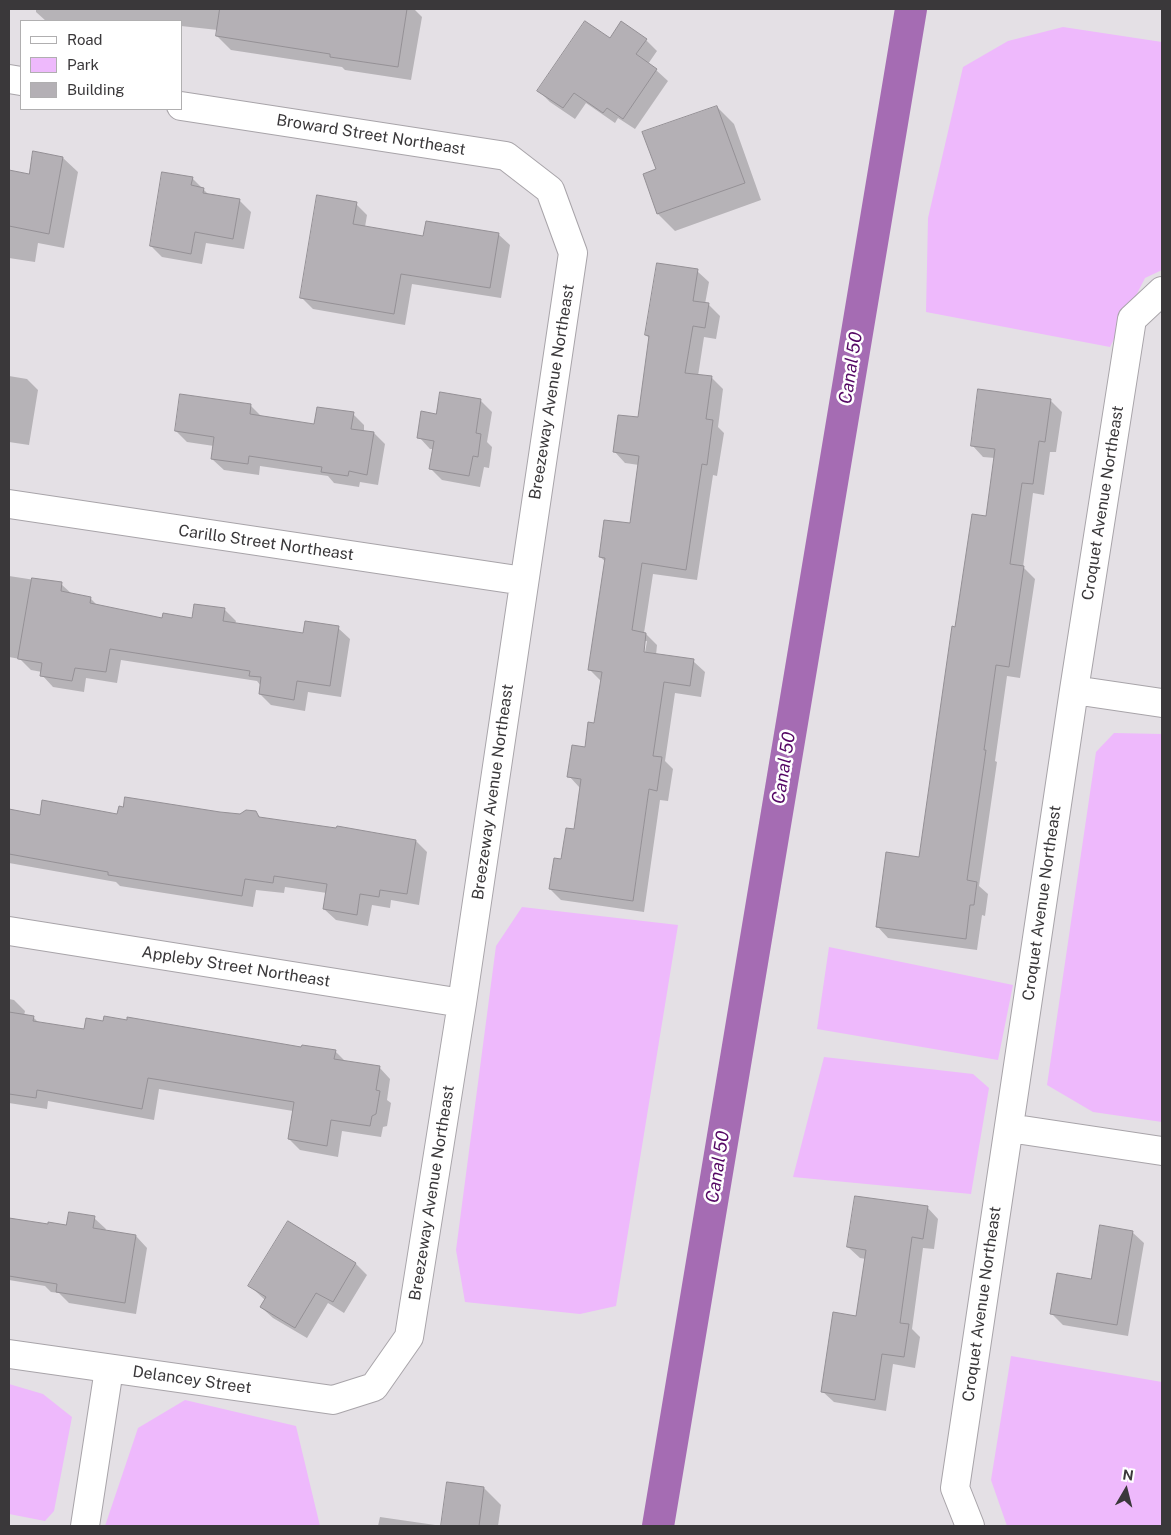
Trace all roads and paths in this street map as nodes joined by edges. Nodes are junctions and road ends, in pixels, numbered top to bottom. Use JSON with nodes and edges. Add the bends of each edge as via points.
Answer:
{"nodes":[{"id":1,"x":182,"y":106,"type":"edge"},
{"id":2,"x":550,"y":190,"type":"joint"},
{"id":3,"x":1162,"y":292,"type":"edge"},
{"id":4,"x":9,"y":504,"type":"edge"},
{"id":5,"x":524,"y":581,"type":"junction"},
{"id":6,"x":1074,"y":690,"type":"junction"},
{"id":7,"x":1162,"y":704,"type":"edge"},
{"id":8,"x":9,"y":931,"type":"edge"},
{"id":9,"x":462,"y":1003,"type":"junction"},
{"id":10,"x":1008,"y":1128,"type":"junction"},
{"id":11,"x":1162,"y":1151,"type":"edge"},
{"id":12,"x":9,"y":1354,"type":"edge"},
{"id":13,"x":109,"y":1369,"type":"junction"},
{"id":14,"x":374,"y":1387,"type":"joint"},
{"id":15,"x":85,"y":1526,"type":"edge"},
{"id":16,"x":970,"y":1526,"type":"edge"}],
"edges":[{"from":1,"to":2,"type":"street","name":"Broward Street Northeast","via":[[506,156]]},
{"from":2,"to":5,"type":"street","name":"Breezeway Avenue Northeast","via":[[573,253]]},
{"from":3,"to":6,"type":"street","name":"Croquet Avenue Northeast","via":[[1132,318]]},
{"from":4,"to":5,"type":"street","name":"Carillo Street Northeast"},
{"from":5,"to":9,"type":"street","name":"Breezeway Avenue Northeast"},
{"from":6,"to":7,"type":"street"},
{"from":6,"to":10,"type":"street","name":"Croquet Avenue Northeast"},
{"from":8,"to":9,"type":"street","name":"Appleby Street Northeast"},
{"from":9,"to":14,"type":"street","name":"Breezeway Avenue Northeast","via":[[409,1337]]},
{"from":10,"to":11,"type":"street"},
{"from":10,"to":16,"type":"street","name":"Croquet Avenue Northeast","via":[[955,1488]]},
{"from":12,"to":13,"type":"street","name":"Delancey Street"},
{"from":13,"to":14,"type":"street","name":"Delancey Street","via":[[333,1400]]},
{"from":13,"to":15,"type":"street"}]}
